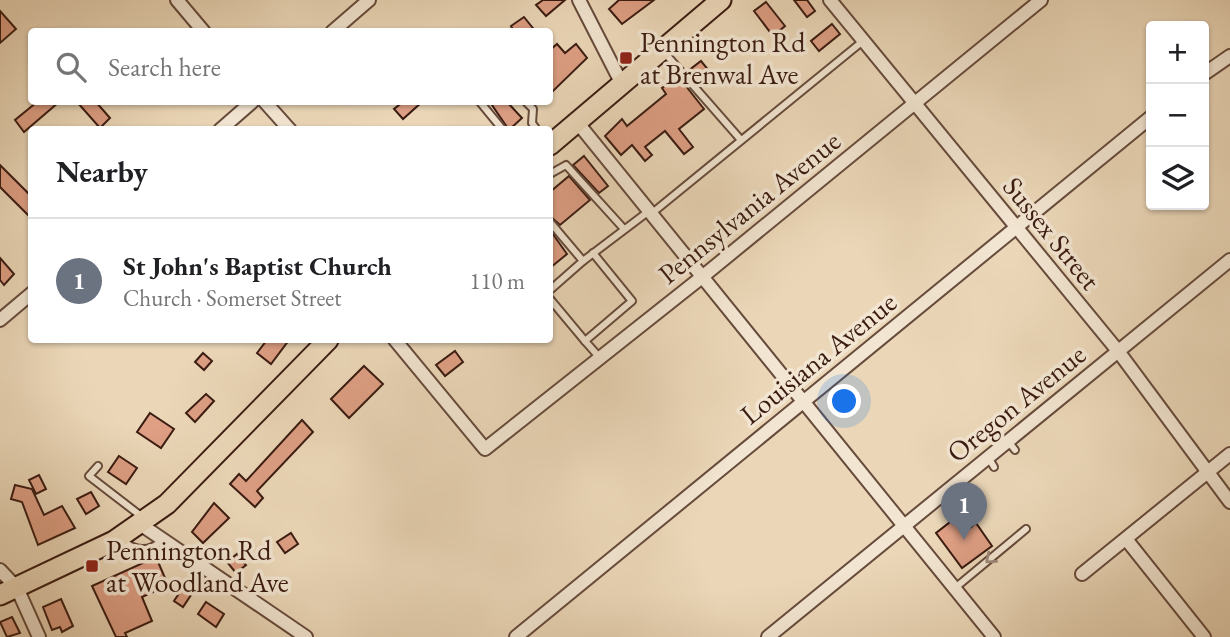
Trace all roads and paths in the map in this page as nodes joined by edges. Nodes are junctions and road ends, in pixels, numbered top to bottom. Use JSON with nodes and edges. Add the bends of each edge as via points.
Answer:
{"nodes":[{"id":1,"x":177,"y":0,"type":"edge"},
{"id":2,"x":369,"y":0,"type":"edge"},
{"id":3,"x":579,"y":0,"type":"edge"},
{"id":4,"x":721,"y":0,"type":"edge"},
{"id":5,"x":830,"y":0,"type":"edge"},
{"id":6,"x":1041,"y":0,"type":"edge"},
{"id":7,"x":201,"y":28,"type":"edge"},
{"id":8,"x":337,"y":28,"type":"edge"},
{"id":9,"x":863,"y":41,"type":"junction"},
{"id":10,"x":662,"y":50,"type":"junction"},
{"id":11,"x":1230,"y":57,"type":"edge"},
{"id":12,"x":1209,"y":71,"type":"edge"},
{"id":13,"x":622,"y":84,"type":"junction"},
{"id":14,"x":914,"y":103,"type":"junction"},
{"id":15,"x":249,"y":105,"type":"edge"},
{"id":16,"x":268,"y":105,"type":"edge"},
{"id":17,"x":483,"y":105,"type":"edge"},
{"id":18,"x":530,"y":105,"type":"edge"},
{"id":19,"x":1146,"y":121,"type":"edge"},
{"id":20,"x":577,"y":122,"type":"junction"},
{"id":21,"x":225,"y":126,"type":"edge"},
{"id":22,"x":286,"y":126,"type":"edge"},
{"id":23,"x":500,"y":126,"type":"edge"},
{"id":24,"x":534,"y":126,"type":"edge"},
{"id":25,"x":741,"y":140,"type":"junction"},
{"id":26,"x":553,"y":142,"type":"edge"},
{"id":27,"x":553,"y":169,"type":"edge"},
{"id":28,"x":650,"y":213,"type":"junction"},
{"id":29,"x":553,"y":226,"type":"edge"},
{"id":30,"x":1016,"y":227,"type":"junction"},
{"id":31,"x":624,"y":229,"type":"junction"},
{"id":32,"x":593,"y":253,"type":"junction"},
{"id":33,"x":1230,"y":260,"type":"edge"},
{"id":34,"x":583,"y":261,"type":"junction"},
{"id":35,"x":702,"y":277,"type":"junction"},
{"id":36,"x":553,"y":287,"type":"edge"},
{"id":37,"x":28,"y":296,"type":"edge"},
{"id":38,"x":553,"y":303,"type":"edge"},
{"id":39,"x":0,"y":320,"type":"edge"},
{"id":40,"x":585,"y":341,"type":"junction"},
{"id":41,"x":325,"y":343,"type":"edge"},
{"id":42,"x":397,"y":343,"type":"edge"},
{"id":43,"x":1118,"y":351,"type":"junction"},
{"id":44,"x":601,"y":359,"type":"junction"},
{"id":45,"x":803,"y":402,"type":"junction"},
{"id":46,"x":1230,"y":454,"type":"edge"},
{"id":47,"x":98,"y":466,"type":"dead end"},
{"id":48,"x":1207,"y":473,"type":"junction"},
{"id":49,"x":1230,"y":502,"type":"edge"},
{"id":50,"x":143,"y":522,"type":"junction"},
{"id":51,"x":904,"y":526,"type":"junction"},
{"id":52,"x":1026,"y":529,"type":"dead end"},
{"id":53,"x":120,"y":537,"type":"junction"},
{"id":54,"x":1126,"y":538,"type":"junction"},
{"id":55,"x":162,"y":540,"type":"junction"},
{"id":56,"x":0,"y":570,"type":"edge"},
{"id":57,"x":1082,"y":574,"type":"dead end"},
{"id":58,"x":955,"y":588,"type":"junction"},
{"id":59,"x":8,"y":591,"type":"edge"},
{"id":60,"x":39,"y":637,"type":"edge"},
{"id":61,"x":306,"y":637,"type":"edge"},
{"id":62,"x":516,"y":637,"type":"edge"},
{"id":63,"x":768,"y":637,"type":"edge"},
{"id":64,"x":994,"y":637,"type":"edge"},
{"id":65,"x":1205,"y":637,"type":"edge"}],
"edges":[{"from":1,"to":7,"type":"street"},
{"from":2,"to":8,"type":"street"},
{"from":3,"to":13,"type":"street"},
{"from":4,"to":10,"type":"main road"},
{"from":5,"to":9,"type":"street","name":"Sussex Street"},
{"from":6,"to":14,"type":"street","name":"Pennsylvania Avenue"},
{"from":9,"to":14,"type":"street","name":"Sussex Street"},
{"from":9,"to":25,"type":"lane"},
{"from":10,"to":13,"type":"main road"},
{"from":10,"to":25,"type":"lane"},
{"from":11,"to":12,"type":"street"},
{"from":13,"to":20,"type":"main road"},
{"from":14,"to":30,"type":"street","name":"Sussex Street"},
{"from":14,"to":35,"type":"street","name":"Pennsylvania Avenue"},
{"from":15,"to":21,"type":"street"},
{"from":16,"to":22,"type":"street"},
{"from":17,"to":23,"type":"lane"},
{"from":18,"to":24,"type":"lane"},
{"from":19,"to":30,"type":"street","name":"Louisiana Avenue"},
{"from":20,"to":26,"type":"main road"},
{"from":20,"to":28,"type":"street"},
{"from":25,"to":28,"type":"lane"},
{"from":27,"to":31,"type":"lane","via":[[561,165],[570,168]]},
{"from":28,"to":31,"type":"lane"},
{"from":28,"to":35,"type":"street"},
{"from":29,"to":34,"type":"lane"},
{"from":30,"to":43,"type":"street","name":"Sussex Street"},
{"from":30,"to":45,"type":"street","name":"Louisiana Avenue"},
{"from":31,"to":32,"type":"lane"},
{"from":32,"to":34,"type":"lane"},
{"from":32,"to":40,"type":"lane","via":[[632,301]]},
{"from":33,"to":43,"type":"street","name":"Oregon Avenue"},
{"from":34,"to":36,"type":"lane"},
{"from":35,"to":44,"type":"street","name":"Pennsylvania Avenue"},
{"from":35,"to":45,"type":"street"},
{"from":37,"to":39,"type":"street"},
{"from":38,"to":40,"type":"lane"},
{"from":40,"to":44,"type":"lane"},
{"from":41,"to":50,"type":"main road","via":[[188,484]]},
{"from":42,"to":44,"type":"street","name":"Pennsylvania Avenue","via":[[485,449]]},
{"from":43,"to":48,"type":"street","name":"Sussex Street"},
{"from":43,"to":51,"type":"street","name":"Oregon Avenue","via":[[1011,446]]},
{"from":45,"to":51,"type":"street"},
{"from":45,"to":62,"type":"street","name":"Louisiana Avenue"},
{"from":46,"to":48,"type":"street"},
{"from":47,"to":50,"type":"lane","via":[[89,476]]},
{"from":48,"to":49,"type":"street","name":"Sussex Street"},
{"from":48,"to":54,"type":"street"},
{"from":50,"to":53,"type":"main road"},
{"from":50,"to":55,"type":"street"},
{"from":51,"to":58,"type":"street"},
{"from":51,"to":63,"type":"street","name":"Oregon Avenue"},
{"from":52,"to":58,"type":"lane","one_way":true},
{"from":53,"to":55,"type":"lane","via":[[130,548],[154,548]]},
{"from":53,"to":59,"type":"main road"},
{"from":54,"to":57,"type":"street"},
{"from":54,"to":65,"type":"street"},
{"from":55,"to":61,"type":"street"},
{"from":56,"to":59,"type":"street"},
{"from":58,"to":64,"type":"street"},
{"from":59,"to":60,"type":"street"}]}
